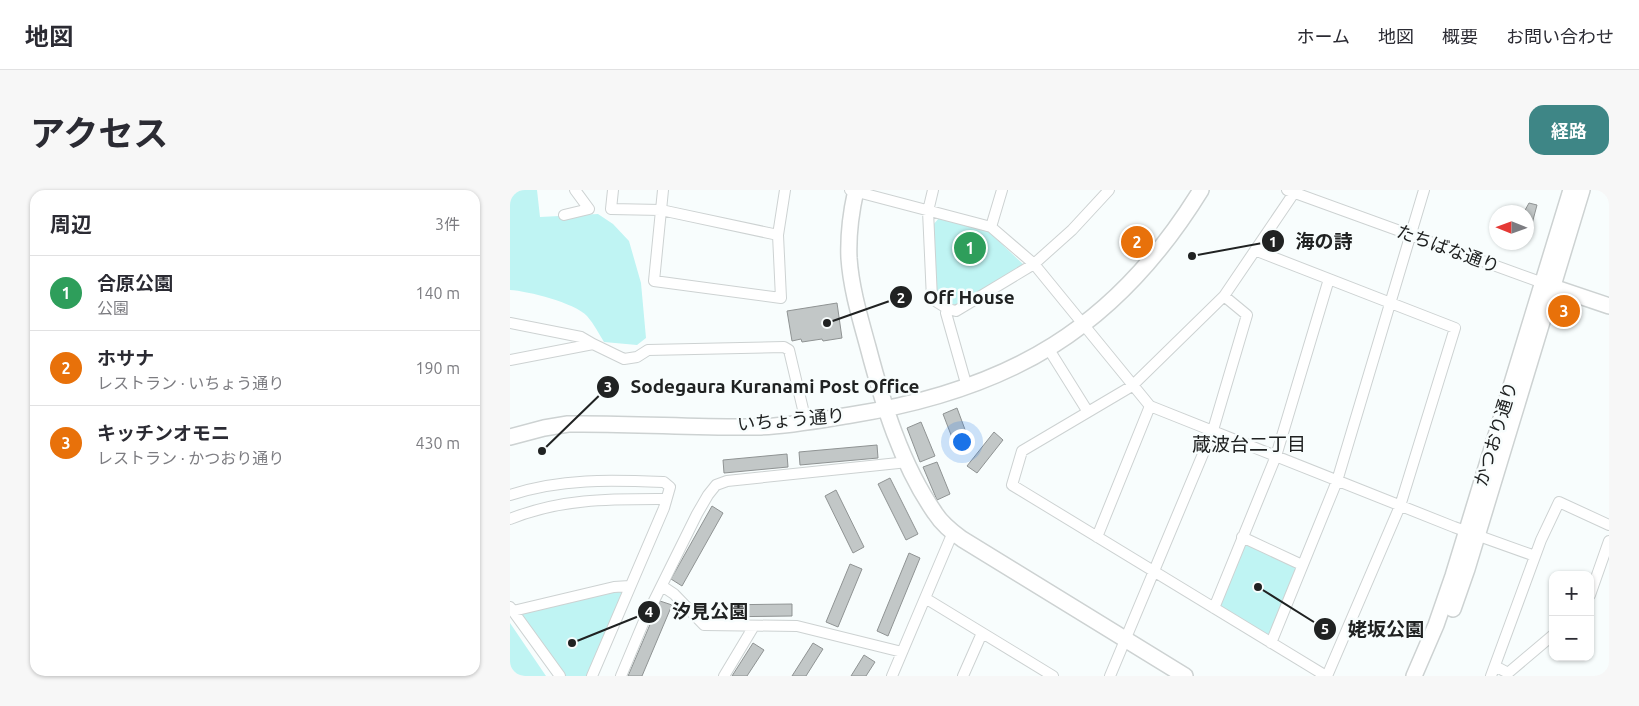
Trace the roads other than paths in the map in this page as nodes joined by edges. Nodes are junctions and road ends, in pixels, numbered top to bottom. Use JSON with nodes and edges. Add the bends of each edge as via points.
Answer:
{"nodes":[{"id":1,"x":575,"y":190,"type":"edge"},
{"id":2,"x":612,"y":190,"type":"edge"},
{"id":3,"x":663,"y":190,"type":"edge"},
{"id":4,"x":785,"y":190,"type":"edge"},
{"id":5,"x":854,"y":190,"type":"edge"},
{"id":6,"x":932,"y":190,"type":"edge"},
{"id":7,"x":1002,"y":190,"type":"edge"},
{"id":8,"x":1108,"y":190,"type":"edge"},
{"id":9,"x":1200,"y":190,"type":"edge"},
{"id":10,"x":1424,"y":190,"type":"edge"},
{"id":11,"x":1571,"y":190,"type":"edge"},
{"id":12,"x":1582,"y":190,"type":"edge"},
{"id":13,"x":1293,"y":191,"type":"edge"},
{"id":14,"x":661,"y":210,"type":"junction"},
{"id":15,"x":928,"y":211,"type":"junction"},
{"id":16,"x":564,"y":215,"type":"dead end"},
{"id":17,"x":991,"y":227,"type":"junction"},
{"id":18,"x":778,"y":235,"type":"junction"},
{"id":19,"x":1412,"y":235,"type":"junction"},
{"id":20,"x":1257,"y":250,"type":"junction"},
{"id":21,"x":1034,"y":264,"type":"junction"},
{"id":22,"x":1329,"y":280,"type":"junction"},
{"id":23,"x":1548,"y":285,"type":"junction"},
{"id":24,"x":1224,"y":296,"type":"junction"},
{"id":25,"x":1390,"y":303,"type":"junction"},
{"id":26,"x":1609,"y":306,"type":"edge"},
{"id":27,"x":948,"y":309,"type":"junction"},
{"id":28,"x":510,"y":323,"type":"edge"},
{"id":29,"x":1084,"y":324,"type":"junction"},
{"id":30,"x":592,"y":344,"type":"junction"},
{"id":31,"x":1048,"y":348,"type":"junction"},
{"id":32,"x":510,"y":360,"type":"edge"},
{"id":33,"x":1132,"y":386,"type":"junction"},
{"id":34,"x":967,"y":387,"type":"junction"},
{"id":35,"x":1150,"y":406,"type":"junction"},
{"id":36,"x":886,"y":410,"type":"junction"},
{"id":37,"x":1088,"y":412,"type":"junction"},
{"id":38,"x":806,"y":422,"type":"junction"},
{"id":39,"x":1213,"y":430,"type":"junction"},
{"id":40,"x":510,"y":437,"type":"edge"},
{"id":41,"x":1276,"y":456,"type":"junction"},
{"id":42,"x":908,"y":462,"type":"junction"},
{"id":43,"x":1337,"y":481,"type":"junction"},
{"id":44,"x":510,"y":495,"type":"edge"},
{"id":45,"x":666,"y":499,"type":"junction"},
{"id":46,"x":1400,"y":506,"type":"junction"},
{"id":47,"x":510,"y":520,"type":"edge"},
{"id":48,"x":1609,"y":525,"type":"edge"},
{"id":49,"x":953,"y":532,"type":"junction"},
{"id":50,"x":1472,"y":533,"type":"junction"},
{"id":51,"x":1097,"y":537,"type":"junction"},
{"id":52,"x":1242,"y":537,"type":"junction"},
{"id":53,"x":1609,"y":541,"type":"edge"},
{"id":54,"x":1535,"y":556,"type":"junction"},
{"id":55,"x":1302,"y":565,"type":"junction"},
{"id":56,"x":1154,"y":572,"type":"junction"},
{"id":57,"x":1594,"y":584,"type":"edge"},
{"id":58,"x":630,"y":586,"type":"junction"},
{"id":59,"x":662,"y":586,"type":"junction"},
{"id":60,"x":925,"y":598,"type":"junction"},
{"id":61,"x":1214,"y":608,"type":"junction"},
{"id":62,"x":511,"y":609,"type":"edge"},
{"id":63,"x":754,"y":626,"type":"junction"},
{"id":64,"x":982,"y":633,"type":"junction"},
{"id":65,"x":1549,"y":638,"type":"edge"},
{"id":66,"x":1126,"y":639,"type":"junction"},
{"id":67,"x":1272,"y":643,"type":"junction"},
{"id":68,"x":902,"y":652,"type":"junction"},
{"id":69,"x":1493,"y":671,"type":"edge"},
{"id":70,"x":1035,"y":672,"type":"edge"},
{"id":71,"x":560,"y":676,"type":"edge"},
{"id":72,"x":592,"y":676,"type":"edge"},
{"id":73,"x":621,"y":676,"type":"edge"},
{"id":74,"x":724,"y":676,"type":"edge"},
{"id":75,"x":892,"y":676,"type":"edge"},
{"id":76,"x":964,"y":676,"type":"edge"},
{"id":77,"x":1052,"y":676,"type":"edge"},
{"id":78,"x":1110,"y":676,"type":"edge"},
{"id":79,"x":1185,"y":676,"type":"edge"},
{"id":80,"x":1326,"y":676,"type":"edge"},
{"id":81,"x":1414,"y":676,"type":"edge"},
{"id":82,"x":1425,"y":676,"type":"edge"}],
"edges":[{"from":1,"to":16,"type":"street","via":[[589,209]]},
{"from":2,"to":14,"type":"street","via":[[611,209]]},
{"from":3,"to":14,"type":"street"},
{"from":4,"to":18,"type":"street"},
{"from":5,"to":15,"type":"street"},
{"from":5,"to":36,"type":"street","via":[[849,236],[852,284]]},
{"from":6,"to":15,"type":"street"},
{"from":7,"to":17,"type":"street"},
{"from":8,"to":21,"type":"street","via":[[1072,230]]},
{"from":9,"to":29,"type":"street","name":"いちょう通り","via":[[1153,259],[1124,290]]},
{"from":10,"to":19,"type":"street"},
{"from":11,"to":23,"type":"street","name":"かつおり通り"},
{"from":12,"to":23,"type":"street","name":"かつおり通り"},
{"from":13,"to":19,"type":"street","name":"たちばな通り"},
{"from":13,"to":20,"type":"street"},
{"from":14,"to":18,"type":"street"},
{"from":14,"to":18,"type":"street","via":[[654,281],[781,298]]},
{"from":15,"to":17,"type":"street"},
{"from":15,"to":27,"type":"street","via":[[932,299]]},
{"from":17,"to":21,"type":"street"},
{"from":19,"to":23,"type":"street","name":"たちばな通り"},
{"from":19,"to":25,"type":"street"},
{"from":20,"to":22,"type":"street"},
{"from":20,"to":24,"type":"street"},
{"from":21,"to":27,"type":"street","via":[[956,311]]},
{"from":21,"to":29,"type":"street"},
{"from":22,"to":25,"type":"street"},
{"from":22,"to":41,"type":"street"},
{"from":23,"to":26,"type":"street","name":"たちばな通り"},
{"from":23,"to":50,"type":"street","name":"かつおり通り"},
{"from":24,"to":33,"type":"street"},
{"from":24,"to":39,"type":"street","via":[[1247,315]]},
{"from":25,"to":43,"type":"street"},
{"from":25,"to":46,"type":"street","via":[[1455,328]]},
{"from":27,"to":34,"type":"street","via":[[946,313]]},
{"from":28,"to":30,"type":"street","via":[[581,337]]},
{"from":29,"to":31,"type":"street","name":"いちょう通り"},
{"from":29,"to":33,"type":"street"},
{"from":30,"to":32,"type":"street"},
{"from":30,"to":38,"type":"street","via":[[624,359],[637,357],[648,350],[784,347],[789,350]]},
{"from":31,"to":34,"type":"street","name":"いちょう通り","via":[[1027,362]]},
{"from":31,"to":37,"type":"street"},
{"from":33,"to":35,"type":"street"},
{"from":33,"to":37,"type":"street"},
{"from":34,"to":36,"type":"street","name":"いちょう通り"},
{"from":35,"to":39,"type":"street"},
{"from":35,"to":51,"type":"street"},
{"from":36,"to":38,"type":"street","name":"いちょう通り"},
{"from":36,"to":42,"type":"street"},
{"from":37,"to":51,"type":"street","via":[[1022,451],[1012,485]]},
{"from":38,"to":40,"type":"street","name":"いちょう通り","via":[[758,427],[568,424]]},
{"from":39,"to":41,"type":"street"},
{"from":39,"to":56,"type":"street"},
{"from":41,"to":43,"type":"street"},
{"from":41,"to":52,"type":"street"},
{"from":42,"to":49,"type":"street","via":[[935,514]]},
{"from":42,"to":59,"type":"street","via":[[727,481],[716,486],[701,508]]},
{"from":43,"to":46,"type":"street"},
{"from":43,"to":55,"type":"street"},
{"from":44,"to":45,"type":"street","via":[[534,487],[584,480],[664,482],[670,487]]},
{"from":45,"to":47,"type":"street","via":[[591,500],[523,514]]},
{"from":45,"to":58,"type":"street"},
{"from":46,"to":50,"type":"street"},
{"from":46,"to":80,"type":"street"},
{"from":48,"to":54,"type":"street","via":[[1559,502]]},
{"from":49,"to":60,"type":"street"},
{"from":49,"to":66,"type":"street"},
{"from":50,"to":54,"type":"street"},
{"from":50,"to":81,"type":"street","name":"かつおり通り"},
{"from":50,"to":82,"type":"street","name":"かつおり通り","via":[[1444,632]]},
{"from":51,"to":56,"type":"street"},
{"from":52,"to":55,"type":"street"},
{"from":52,"to":61,"type":"street"},
{"from":53,"to":57,"type":"street"},
{"from":54,"to":69,"type":"street"},
{"from":55,"to":67,"type":"street"},
{"from":56,"to":61,"type":"street"},
{"from":56,"to":66,"type":"street"},
{"from":58,"to":62,"type":"street"},
{"from":58,"to":72,"type":"street"},
{"from":59,"to":63,"type":"street","via":[[704,624]]},
{"from":59,"to":73,"type":"street"},
{"from":60,"to":64,"type":"street"},
{"from":60,"to":68,"type":"street"},
{"from":61,"to":67,"type":"street"},
{"from":62,"to":71,"type":"street"},
{"from":63,"to":68,"type":"street","via":[[797,626]]},
{"from":63,"to":74,"type":"street"},
{"from":64,"to":70,"type":"street"},
{"from":64,"to":76,"type":"street"},
{"from":65,"to":69,"type":"street","via":[[1508,673]]},
{"from":66,"to":78,"type":"street"},
{"from":66,"to":79,"type":"street"},
{"from":67,"to":80,"type":"street"},
{"from":68,"to":75,"type":"street"},
{"from":70,"to":77,"type":"street"}]}
